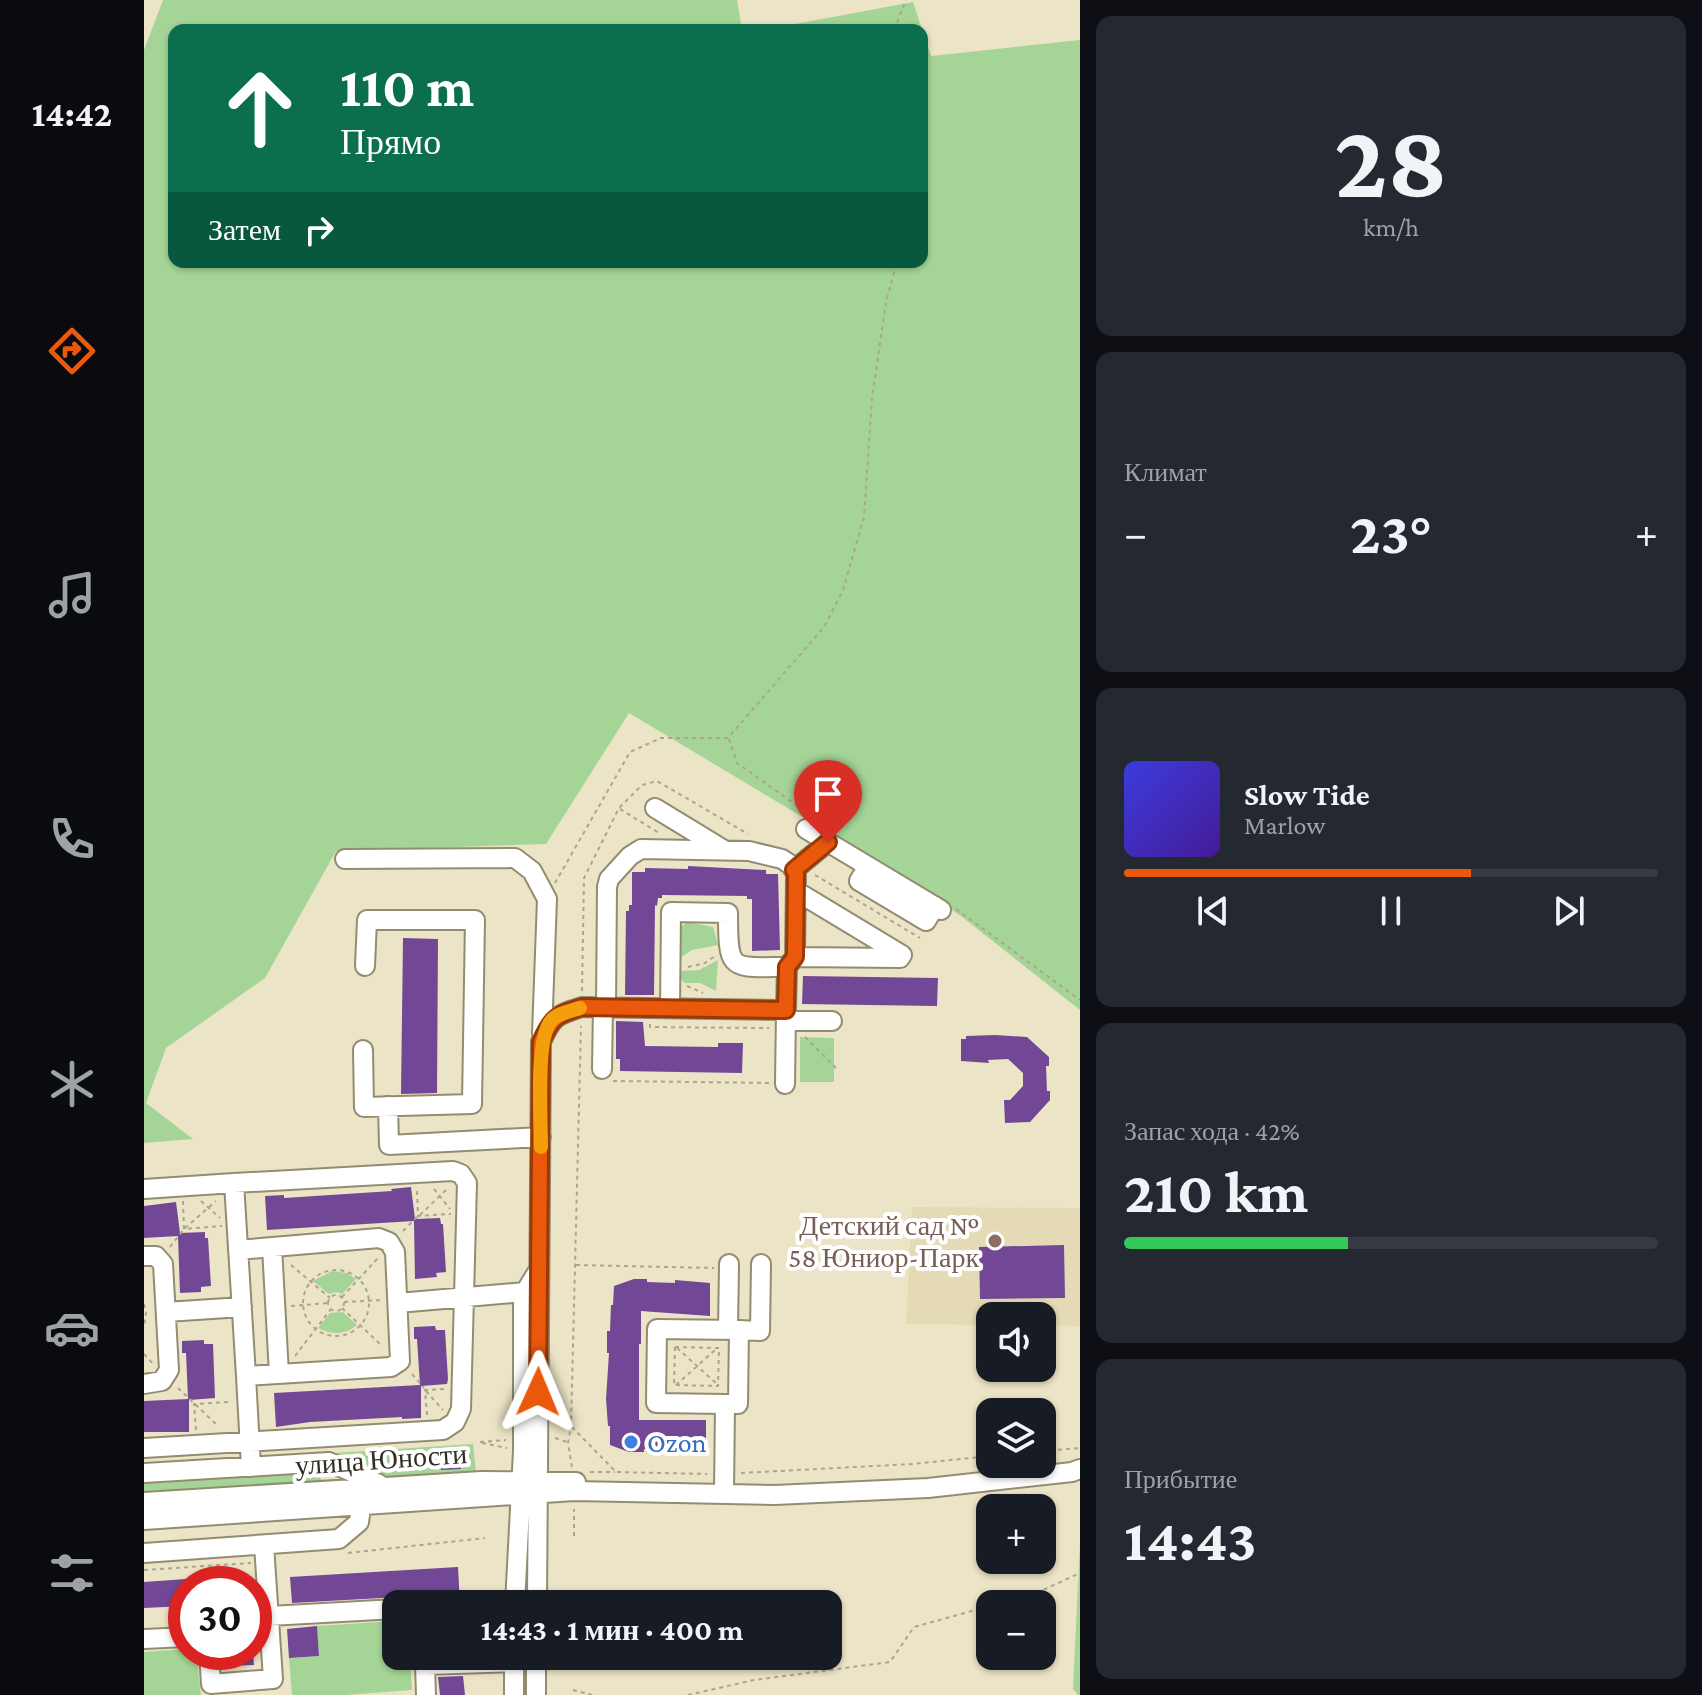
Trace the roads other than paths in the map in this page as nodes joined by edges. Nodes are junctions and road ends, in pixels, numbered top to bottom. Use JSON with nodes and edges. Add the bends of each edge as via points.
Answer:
{"nodes":[{"id":1,"x":655,"y":808,"type":"dead end"},
{"id":2,"x":806,"y":829,"type":"dead end"},
{"id":3,"x":828,"y":842,"type":"junction"},
{"id":4,"x":724,"y":850,"type":"junction"},
{"id":5,"x":345,"y":859,"type":"dead end"},
{"id":6,"x":794,"y":870,"type":"junction"},
{"id":7,"x":796,"y":891,"type":"junction"},
{"id":8,"x":938,"y":908,"type":"dead end"},
{"id":9,"x":791,"y":962,"type":"junction"},
{"id":10,"x":365,"y":966,"type":"dead end"},
{"id":11,"x":604,"y":1007,"type":"junction"},
{"id":12,"x":670,"y":1008,"type":"junction"},
{"id":13,"x":788,"y":1020,"type":"junction"},
{"id":14,"x":832,"y":1021,"type":"dead end"},
{"id":15,"x":541,"y":1042,"type":"junction"},
{"id":16,"x":363,"y":1050,"type":"dead end"},
{"id":17,"x":605,"y":1075,"type":"road end"},
{"id":18,"x":785,"y":1084,"type":"road end"},
{"id":19,"x":388,"y":1106,"type":"junction"},
{"id":20,"x":541,"y":1137,"type":"junction"},
{"id":21,"x":234,"y":1183,"type":"junction"},
{"id":22,"x":144,"y":1189,"type":"edge"},
{"id":23,"x":272,"y":1247,"type":"junction"},
{"id":24,"x":238,"y":1250,"type":"junction"},
{"id":25,"x":144,"y":1256,"type":"edge"},
{"id":26,"x":729,"y":1264,"type":"dead end"},
{"id":27,"x":761,"y":1264,"type":"dead end"},
{"id":28,"x":541,"y":1266,"type":"junction"},
{"id":29,"x":525,"y":1292,"type":"junction"},
{"id":30,"x":464,"y":1297,"type":"junction"},
{"id":31,"x":398,"y":1301,"type":"junction"},
{"id":32,"x":242,"y":1307,"type":"junction"},
{"id":33,"x":166,"y":1312,"type":"junction"},
{"id":34,"x":734,"y":1330,"type":"junction"},
{"id":35,"x":280,"y":1374,"type":"junction"},
{"id":36,"x":246,"y":1376,"type":"junction"},
{"id":37,"x":144,"y":1384,"type":"edge"},
{"id":38,"x":725,"y":1404,"type":"junction"},
{"id":39,"x":250,"y":1441,"type":"junction"},
{"id":40,"x":144,"y":1448,"type":"edge"},
{"id":41,"x":251,"y":1467,"type":"junction"},
{"id":42,"x":1076,"y":1471,"type":"edge"},
{"id":43,"x":144,"y":1473,"type":"edge"},
{"id":44,"x":386,"y":1487,"type":"junction"},
{"id":45,"x":529,"y":1488,"type":"junction"},
{"id":46,"x":724,"y":1494,"type":"junction"},
{"id":47,"x":144,"y":1502,"type":"edge"},
{"id":48,"x":361,"y":1507,"type":"junction"},
{"id":49,"x":144,"y":1520,"type":"edge"},
{"id":50,"x":264,"y":1545,"type":"junction"},
{"id":51,"x":144,"y":1553,"type":"edge"},
{"id":52,"x":265,"y":1566,"type":"edge"},
{"id":53,"x":517,"y":1590,"type":"edge"},
{"id":54,"x":536,"y":1590,"type":"edge"},
{"id":55,"x":382,"y":1610,"type":"edge"},
{"id":56,"x":272,"y":1616,"type":"edge"},
{"id":57,"x":168,"y":1638,"type":"edge"},
{"id":58,"x":144,"y":1639,"type":"edge"},
{"id":59,"x":272,"y":1659,"type":"edge"},
{"id":60,"x":425,"y":1670,"type":"edge"},
{"id":61,"x":514,"y":1670,"type":"edge"},
{"id":62,"x":536,"y":1670,"type":"edge"},
{"id":63,"x":274,"y":1687,"type":"edge"},
{"id":64,"x":211,"y":1689,"type":"edge"},
{"id":65,"x":513,"y":1694,"type":"edge"},
{"id":66,"x":426,"y":1695,"type":"edge"},
{"id":67,"x":536,"y":1695,"type":"edge"}],
"edges":[{"from":1,"to":4,"type":"street"},
{"from":2,"to":3,"type":"street"},
{"from":3,"to":6,"type":"street"},
{"from":3,"to":8,"type":"street","via":[[868,866],[859,881],[926,921]]},
{"from":4,"to":6,"type":"street","via":[[782,859]]},
{"from":4,"to":11,"type":"street","via":[[641,849],[617,869],[607,887]]},
{"from":5,"to":15,"type":"street","via":[[515,858],[532,871],[547,899]]},
{"from":6,"to":7,"type":"street"},
{"from":7,"to":9,"type":"street"},
{"from":7,"to":9,"type":"street","via":[[902,955]]},
{"from":9,"to":12,"type":"street","via":[[741,967],[728,951],[728,913],[671,912]]},
{"from":9,"to":13,"type":"street"},
{"from":10,"to":19,"type":"street","via":[[367,920],[475,920],[472,1104]]},
{"from":11,"to":12,"type":"street"},
{"from":11,"to":15,"type":"street","via":[[562,1013],[551,1021]]},
{"from":11,"to":17,"type":"street"},
{"from":12,"to":13,"type":"street"},
{"from":13,"to":14,"type":"street"},
{"from":13,"to":18,"type":"street"},
{"from":15,"to":20,"type":"street"},
{"from":16,"to":19,"type":"street","via":[[364,1107]]},
{"from":19,"to":20,"type":"street","via":[[389,1145]]},
{"from":20,"to":28,"type":"street"},
{"from":21,"to":22,"type":"street"},
{"from":21,"to":24,"type":"street"},
{"from":21,"to":30,"type":"street","via":[[453,1171],[462,1175],[467,1183]]},
{"from":23,"to":24,"type":"street"},
{"from":23,"to":31,"type":"street","via":[[399,1235]]},
{"from":23,"to":35,"type":"street"},
{"from":24,"to":32,"type":"street"},
{"from":25,"to":33,"type":"street","via":[[162,1261]]},
{"from":26,"to":34,"type":"street"},
{"from":27,"to":34,"type":"street","via":[[760,1331]]},
{"from":28,"to":29,"type":"street"},
{"from":28,"to":45,"type":"street"},
{"from":29,"to":30,"type":"street"},
{"from":29,"to":45,"type":"street"},
{"from":30,"to":31,"type":"street"},
{"from":30,"to":39,"type":"street","via":[[461,1409],[450,1427]]},
{"from":31,"to":35,"type":"street","via":[[408,1370]]},
{"from":32,"to":33,"type":"street"},
{"from":32,"to":36,"type":"street"},
{"from":33,"to":37,"type":"street","via":[[168,1374],[162,1381]]},
{"from":34,"to":38,"type":"street","via":[[738,1404]]},
{"from":34,"to":38,"type":"street","via":[[657,1329],[656,1403]]},
{"from":35,"to":36,"type":"street"},
{"from":36,"to":39,"type":"street"},
{"from":38,"to":46,"type":"street"},
{"from":39,"to":40,"type":"street"},
{"from":39,"to":41,"type":"street"},
{"from":41,"to":43,"type":"street"},
{"from":41,"to":44,"type":"street","via":[[329,1462]]},
{"from":42,"to":46,"type":"street","name":"улица Юности","via":[[928,1488]]},
{"from":44,"to":45,"type":"street","name":"улица Юности"},
{"from":44,"to":47,"type":"street","name":"улица Юности"},
{"from":45,"to":46,"type":"street","name":"улица Юности","via":[[573,1481],[620,1491]]},
{"from":45,"to":48,"type":"street","name":"улица Юности"},
{"from":45,"to":53,"type":"street"},
{"from":45,"to":54,"type":"street"},
{"from":48,"to":49,"type":"street","name":"улица Юности"},
{"from":48,"to":50,"type":"street","via":[[359,1522],[339,1539]]},
{"from":50,"to":51,"type":"street"},
{"from":50,"to":52,"type":"street"},
{"from":55,"to":56,"type":"street"},
{"from":57,"to":58,"type":"street"},
{"from":59,"to":63,"type":"street"},
{"from":60,"to":66,"type":"street"},
{"from":61,"to":65,"type":"street"},
{"from":62,"to":67,"type":"street"},
{"from":63,"to":64,"type":"street"}]}
